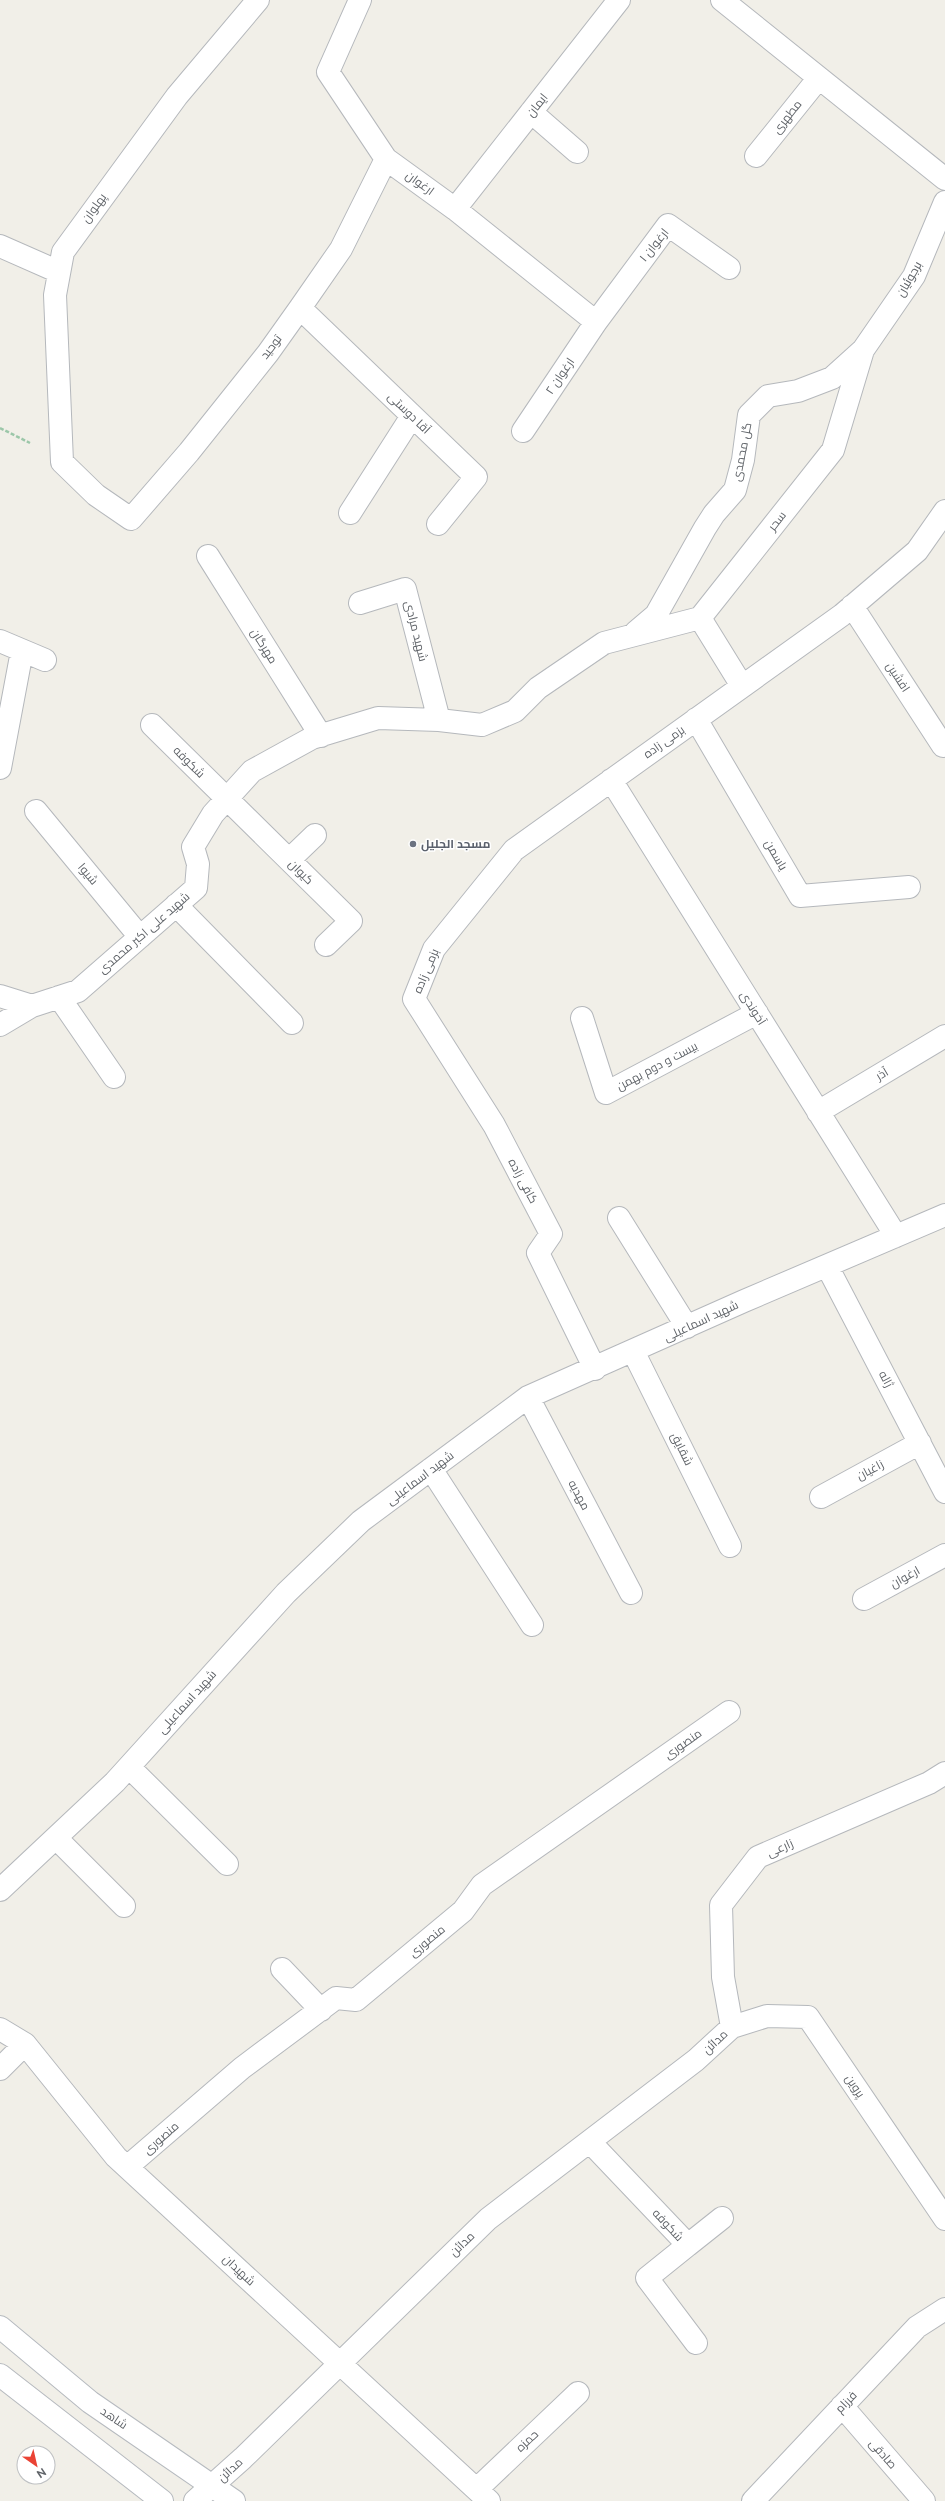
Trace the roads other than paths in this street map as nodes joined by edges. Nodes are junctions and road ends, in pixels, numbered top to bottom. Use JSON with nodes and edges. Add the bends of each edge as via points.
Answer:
{"nodes":[{"id":1,"x":258,"y":0,"type":"edge"},
{"id":2,"x":360,"y":0,"type":"edge"},
{"id":3,"x":619,"y":0,"type":"edge"},
{"id":4,"x":722,"y":0,"type":"edge"},
{"id":5,"x":818,"y":78,"type":"junction"},
{"id":6,"x":531,"y":112,"type":"junction"},
{"id":7,"x":578,"y":152,"type":"dead end"},
{"id":8,"x":756,"y":156,"type":"dead end"},
{"id":9,"x":386,"y":159,"type":"junction"},
{"id":10,"x":945,"y":179,"type":"edge"},
{"id":11,"x":945,"y":202,"type":"edge"},
{"id":12,"x":455,"y":209,"type":"junction"},
{"id":13,"x":0,"y":246,"type":"edge"},
{"id":14,"x":729,"y":268,"type":"dead end"},
{"id":15,"x":59,"y":272,"type":"junction"},
{"id":16,"x":300,"y":308,"type":"junction"},
{"id":17,"x":596,"y":322,"type":"junction"},
{"id":18,"x":863,"y":350,"type":"junction"},
{"id":19,"x":412,"y":416,"type":"junction"},
{"id":20,"x":523,"y":431,"type":"dead end"},
{"id":21,"x":945,"y":510,"type":"edge"},
{"id":22,"x":350,"y":513,"type":"dead end"},
{"id":23,"x":131,"y":519,"type":"joint"},
{"id":24,"x":438,"y":524,"type":"dead end"},
{"id":25,"x":208,"y":556,"type":"dead end"},
{"id":26,"x":360,"y":603,"type":"dead end"},
{"id":27,"x":852,"y":606,"type":"junction"},
{"id":28,"x":700,"y":618,"type":"junction"},
{"id":29,"x":631,"y":636,"type":"junction"},
{"id":30,"x":0,"y":641,"type":"edge"},
{"id":31,"x":22,"y":650,"type":"junction"},
{"id":32,"x":45,"y":660,"type":"dead end"},
{"id":33,"x":742,"y":686,"type":"junction"},
{"id":34,"x":696,"y":719,"type":"junction"},
{"id":35,"x":439,"y":720,"type":"junction"},
{"id":36,"x":152,"y":725,"type":"dead end"},
{"id":37,"x":321,"y":736,"type":"junction"},
{"id":38,"x":945,"y":745,"type":"edge"},
{"id":39,"x":0,"y":768,"type":"edge"},
{"id":40,"x":611,"y":780,"type":"junction"},
{"id":41,"x":227,"y":798,"type":"junction"},
{"id":42,"x":36,"y":811,"type":"dead end"},
{"id":43,"x":314,"y":835,"type":"dead end"},
{"id":44,"x":289,"y":860,"type":"junction"},
{"id":45,"x":909,"y":887,"type":"dead end"},
{"id":46,"x":176,"y":905,"type":"junction"},
{"id":47,"x":140,"y":937,"type":"junction"},
{"id":48,"x":326,"y":945,"type":"dead end"},
{"id":49,"x":0,"y":996,"type":"edge"},
{"id":50,"x":58,"y":997,"type":"junction"},
{"id":51,"x":414,"y":999,"type":"joint"},
{"id":52,"x":32,"y":1006,"type":"junction"},
{"id":53,"x":756,"y":1013,"type":"junction"},
{"id":54,"x":582,"y":1018,"type":"dead end"},
{"id":55,"x":292,"y":1023,"type":"dead end"},
{"id":56,"x":0,"y":1025,"type":"edge"},
{"id":57,"x":945,"y":1036,"type":"edge"},
{"id":58,"x":114,"y":1078,"type":"dead end"},
{"id":59,"x":818,"y":1112,"type":"junction"},
{"id":60,"x":945,"y":1215,"type":"edge"},
{"id":61,"x":619,"y":1218,"type":"dead end"},
{"id":62,"x":896,"y":1236,"type":"junction"},
{"id":63,"x":827,"y":1266,"type":"junction"},
{"id":64,"x":687,"y":1327,"type":"junction"},
{"id":65,"x":634,"y":1351,"type":"junction"},
{"id":66,"x":594,"y":1369,"type":"junction"},
{"id":67,"x":528,"y":1397,"type":"junction"},
{"id":68,"x":920,"y":1444,"type":"junction"},
{"id":69,"x":431,"y":1469,"type":"junction"},
{"id":70,"x":943,"y":1482,"type":"edge"},
{"id":71,"x":821,"y":1497,"type":"dead end"},
{"id":72,"x":730,"y":1546,"type":"dead end"},
{"id":73,"x":945,"y":1555,"type":"edge"},
{"id":74,"x":631,"y":1593,"type":"dead end"},
{"id":75,"x":864,"y":1599,"type":"dead end"},
{"id":76,"x":532,"y":1625,"type":"dead end"},
{"id":77,"x":730,"y":1712,"type":"dead end"},
{"id":78,"x":128,"y":1767,"type":"junction"},
{"id":79,"x":945,"y":1773,"type":"edge"},
{"id":80,"x":56,"y":1838,"type":"junction"},
{"id":81,"x":227,"y":1864,"type":"dead end"},
{"id":82,"x":0,"y":1890,"type":"edge"},
{"id":83,"x":124,"y":1906,"type":"dead end"},
{"id":84,"x":282,"y":1969,"type":"dead end"},
{"id":85,"x":321,"y":2010,"type":"junction"},
{"id":86,"x":732,"y":2027,"type":"junction"},
{"id":87,"x":0,"y":2029,"type":"edge"},
{"id":88,"x":25,"y":2044,"type":"junction"},
{"id":89,"x":0,"y":2069,"type":"edge"},
{"id":90,"x":590,"y":2142,"type":"junction"},
{"id":91,"x":127,"y":2167,"type":"junction"},
{"id":92,"x":722,"y":2218,"type":"dead end"},
{"id":93,"x":945,"y":2219,"type":"edge"},
{"id":94,"x":688,"y":2245,"type":"junction"},
{"id":95,"x":945,"y":2309,"type":"edge"},
{"id":96,"x":0,"y":2327,"type":"edge"},
{"id":97,"x":696,"y":2343,"type":"dead end"},
{"id":98,"x":340,"y":2364,"type":"junction"},
{"id":99,"x":0,"y":2375,"type":"edge"},
{"id":100,"x":578,"y":2393,"type":"dead end"},
{"id":101,"x":842,"y":2406,"type":"junction"},
{"id":102,"x":213,"y":2486,"type":"junction"},
{"id":103,"x":483,"y":2495,"type":"edge"},
{"id":104,"x":162,"y":2501,"type":"edge"},
{"id":105,"x":195,"y":2501,"type":"edge"},
{"id":106,"x":234,"y":2501,"type":"edge"},
{"id":107,"x":753,"y":2501,"type":"edge"},
{"id":108,"x":924,"y":2501,"type":"edge"}],
"edges":[{"from":1,"to":15,"type":"street","name":"پهلوان","via":[[158,121],[63,252]]},
{"from":2,"to":9,"type":"street","name":"ارغوان","via":[[328,72]]},
{"from":3,"to":6,"type":"street","name":"ایمان"},
{"from":4,"to":5,"type":"street"},
{"from":5,"to":8,"type":"street","name":"مطهری"},
{"from":5,"to":10,"type":"street"},
{"from":6,"to":7,"type":"street"},
{"from":6,"to":12,"type":"street","name":"ایمان"},
{"from":9,"to":12,"type":"street","name":"ارغوان"},
{"from":9,"to":16,"type":"street","name":"توحید","via":[[341,249]]},
{"from":11,"to":18,"type":"street","name":"برجوئیان","via":[[914,276]]},
{"from":12,"to":17,"type":"street","name":"ارغوان"},
{"from":13,"to":15,"type":"street"},
{"from":14,"to":17,"type":"street","name":"ارغوان ۱","via":[[668,225]]},
{"from":15,"to":23,"type":"street","name":"پهلوان","via":[[55,294],[62,462],[96,495]]},
{"from":16,"to":19,"type":"street","name":"آقا دوستی"},
{"from":16,"to":23,"type":"street","name":"توحید","via":[[268,353],[189,452]]},
{"from":17,"to":20,"type":"street","name":"ارغوان ۲"},
{"from":18,"to":28,"type":"street","name":"سحر","via":[[833,450]]},
{"from":18,"to":29,"type":"street","name":"گل محمدی","via":[[832,378],[798,391],[768,396],[749,415],[743,460],[735,490],[709,521],[656,615]]},
{"from":19,"to":22,"type":"street"},
{"from":19,"to":24,"type":"street","name":"آقا دوستی","via":[[476,477]]},
{"from":21,"to":27,"type":"street","name":"بزمی زاده","via":[[918,551]]},
{"from":25,"to":37,"type":"street","name":"مهرگان"},
{"from":26,"to":35,"type":"street","name":"شهید مرادی","via":[[405,589]]},
{"from":27,"to":33,"type":"street","name":"بزمی زاده"},
{"from":27,"to":38,"type":"street","name":"افشین","via":[[943,746]]},
{"from":28,"to":29,"type":"street"},
{"from":28,"to":33,"type":"street"},
{"from":29,"to":35,"type":"street","name":"شهید علی اکبر محمدی","via":[[604,644],[538,688],[515,711],[482,724]]},
{"from":30,"to":31,"type":"street"},
{"from":31,"to":32,"type":"street"},
{"from":31,"to":39,"type":"street"},
{"from":33,"to":34,"type":"street","name":"بزمی زاده"},
{"from":34,"to":40,"type":"street","name":"بزمی زاده"},
{"from":34,"to":45,"type":"street","name":"یاسمن","via":[[800,896]]},
{"from":35,"to":37,"type":"street","name":"شهید علی اکبر محمدی","via":[[378,718]]},
{"from":36,"to":41,"type":"street","name":"شکوفه"},
{"from":37,"to":41,"type":"street","name":"شهید علی اکبر محمدی","via":[[312,738],[252,771]]},
{"from":40,"to":51,"type":"street","name":"بزمی زاده","via":[[514,850],[434,949]]},
{"from":40,"to":53,"type":"street","name":"آخوندی"},
{"from":41,"to":44,"type":"street","name":"کیوان"},
{"from":41,"to":46,"type":"street","name":"شهید علی اکبر محمدی","via":[[213,814],[193,847],[198,864],[196,888]]},
{"from":42,"to":47,"type":"street","name":"شیوا"},
{"from":43,"to":44,"type":"street"},
{"from":44,"to":48,"type":"street","name":"کیوان","via":[[351,921]]},
{"from":46,"to":47,"type":"street","name":"شهید علی اکبر محمدی"},
{"from":46,"to":55,"type":"street"},
{"from":47,"to":50,"type":"street","name":"شهید علی اکبر محمدی","via":[[78,991]]},
{"from":49,"to":52,"type":"street"},
{"from":50,"to":52,"type":"street","name":"شهید علی اکبر محمدی"},
{"from":50,"to":58,"type":"street"},
{"from":51,"to":66,"type":"street","name":"کافی زاده","via":[[494,1125],[551,1234],[538,1253]]},
{"from":52,"to":56,"type":"street","name":"شهید علی اکبر محمدی"},
{"from":53,"to":54,"type":"street","name":"بیست و دوم بهمن","via":[[606,1093]]},
{"from":53,"to":59,"type":"street","name":"آخوندی"},
{"from":57,"to":59,"type":"street","name":"آذر"},
{"from":59,"to":62,"type":"street","name":"آخوندی"},
{"from":60,"to":62,"type":"street","name":"شهید اسماعیلی"},
{"from":61,"to":64,"type":"street"},
{"from":62,"to":63,"type":"street","name":"شهید اسماعیلی"},
{"from":63,"to":64,"type":"street","name":"شهید اسماعیلی"},
{"from":63,"to":68,"type":"street","name":"ژاله"},
{"from":64,"to":65,"type":"street","name":"شهید اسماعیلی"},
{"from":65,"to":66,"type":"street","name":"شهید اسماعیلی"},
{"from":65,"to":72,"type":"street","name":"شقایق"},
{"from":66,"to":67,"type":"street","name":"شهید اسماعیلی"},
{"from":67,"to":69,"type":"street","name":"شهید اسماعیلی"},
{"from":67,"to":74,"type":"street","name":"مهدیه"},
{"from":68,"to":70,"type":"street","name":"ژاله"},
{"from":68,"to":71,"type":"street","name":"زاغیان"},
{"from":69,"to":76,"type":"street"},
{"from":69,"to":78,"type":"street","name":"شهید اسماعیلی","via":[[361,1521],[286,1593]]},
{"from":73,"to":75,"type":"street","name":"ارغوان"},
{"from":77,"to":85,"type":"street","name":"منصوری","via":[[482,1885],[463,1911],[356,2000],[336,1998]]},
{"from":78,"to":80,"type":"street","name":"شهید اسماعیلی"},
{"from":78,"to":81,"type":"street"},
{"from":79,"to":86,"type":"street","name":"زارعی","via":[[929,1783],[758,1857],[721,1905],[723,1977]]},
{"from":80,"to":82,"type":"street","name":"شهید اسماعیلی"},
{"from":80,"to":83,"type":"street"},
{"from":84,"to":85,"type":"street"},
{"from":85,"to":91,"type":"street","name":"منصوری","via":[[242,2068]]},
{"from":86,"to":90,"type":"street","name":"مدائن","via":[[696,2060]]},
{"from":86,"to":93,"type":"street","name":"پروین","via":[[767,2016],[808,2016]]},
{"from":87,"to":88,"type":"street","name":"شهیدان"},
{"from":88,"to":89,"type":"street"},
{"from":88,"to":91,"type":"street","name":"شهیدان","via":[[116,2157]]},
{"from":90,"to":94,"type":"street","name":"شکوفه"},
{"from":90,"to":98,"type":"street","name":"مدائن","via":[[488,2219]]},
{"from":91,"to":98,"type":"street","name":"شهیدان"},
{"from":92,"to":94,"type":"street"},
{"from":94,"to":97,"type":"street","name":"شکوفه","via":[[647,2278]]},
{"from":95,"to":101,"type":"street","name":"فرزام","via":[[917,2327]]},
{"from":96,"to":102,"type":"street","name":"شاهد","via":[[90,2402]]},
{"from":98,"to":102,"type":"street","name":"مدائن"},
{"from":98,"to":103,"type":"street","name":"شهیدان"},
{"from":99,"to":104,"type":"street"},
{"from":100,"to":103,"type":"street","name":"حمزه"},
{"from":101,"to":107,"type":"street","name":"فرزام"},
{"from":101,"to":108,"type":"street","name":"صادقی"},
{"from":102,"to":105,"type":"street","name":"مدائن"},
{"from":102,"to":106,"type":"street","name":"شاهد"}]}
